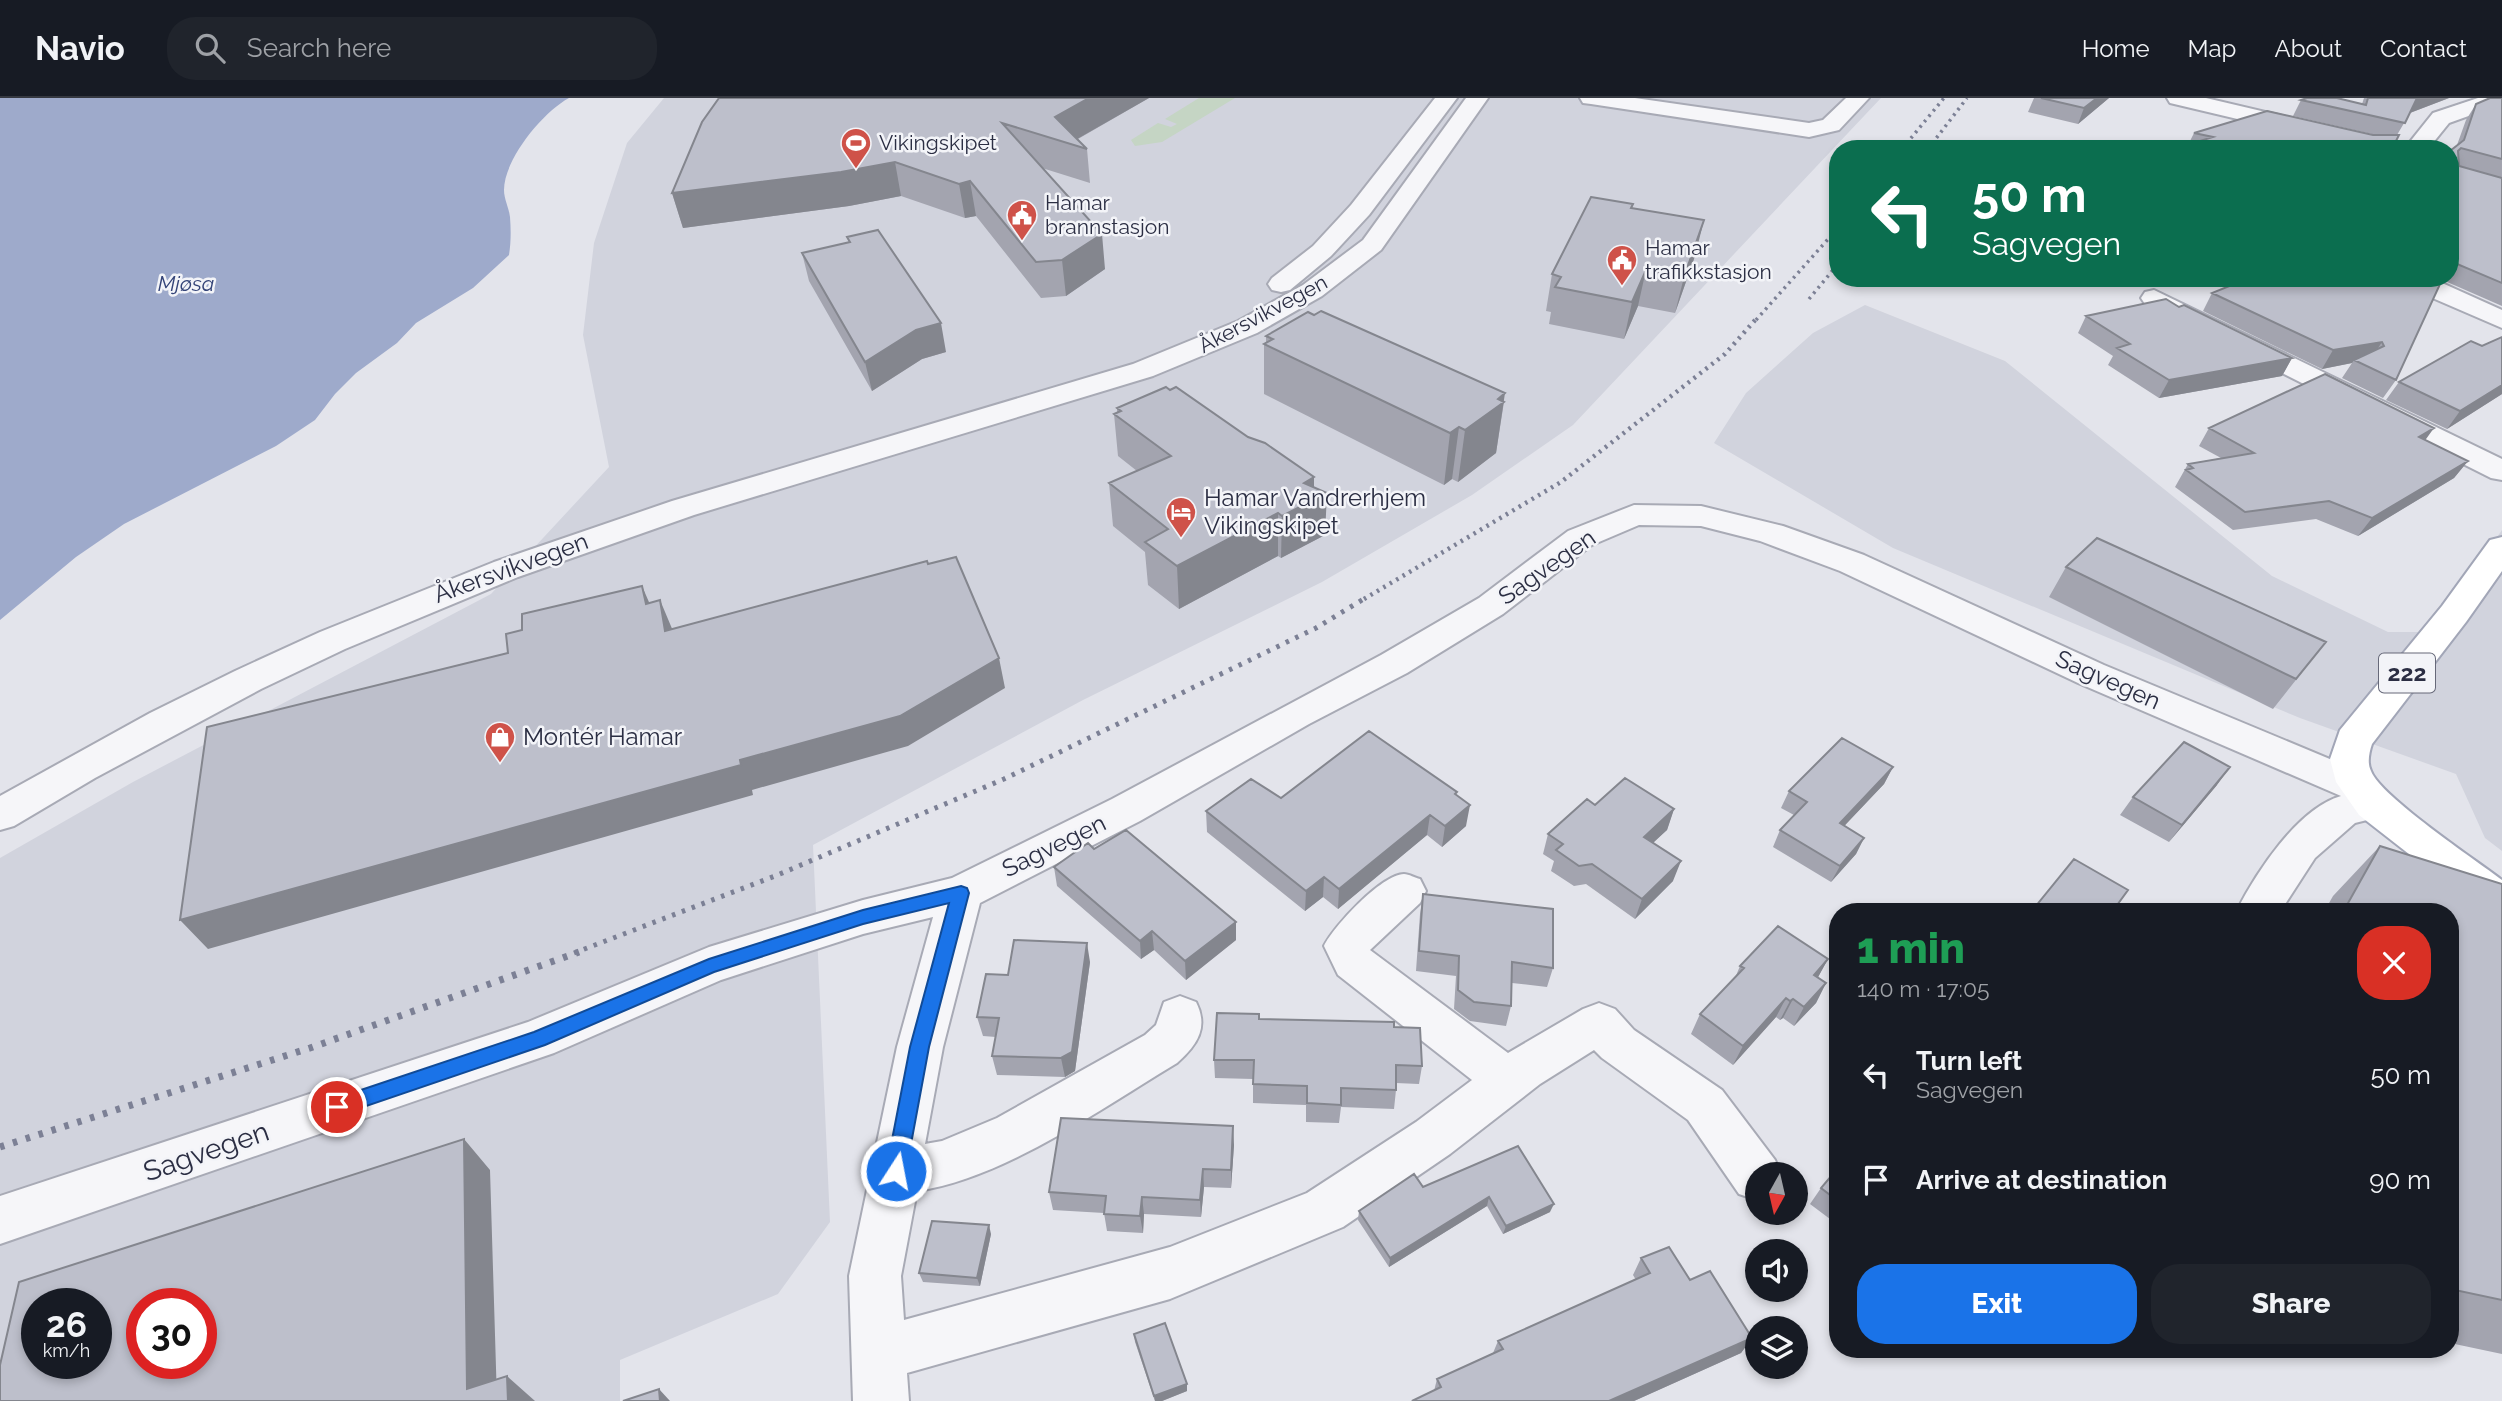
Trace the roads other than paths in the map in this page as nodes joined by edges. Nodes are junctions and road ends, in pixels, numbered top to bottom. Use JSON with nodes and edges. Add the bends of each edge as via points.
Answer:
{"nodes":[{"id":1,"x":1446,"y":98,"type":"edge"},
{"id":2,"x":1477,"y":98,"type":"edge"},
{"id":3,"x":1591,"y":98,"type":"edge"},
{"id":4,"x":1858,"y":98,"type":"edge"},
{"id":5,"x":2178,"y":98,"type":"edge"},
{"id":6,"x":2494,"y":100,"type":"edge"},
{"id":7,"x":2355,"y":140,"type":"edge"},
{"id":8,"x":2423,"y":140,"type":"edge"},
{"id":9,"x":2429,"y":287,"type":"edge"},
{"id":10,"x":2154,"y":298,"type":"edge"},
{"id":11,"x":2502,"y":320,"type":"edge"},
{"id":12,"x":1053,"y":395,"type":"junction"},
{"id":13,"x":2502,"y":471,"type":"edge"},
{"id":14,"x":2502,"y":547,"type":"edge"},
{"id":15,"x":2366,"y":795,"type":"junction"},
{"id":16,"x":0,"y":815,"type":"edge"},
{"id":17,"x":1405,"y":891,"type":"dead end"},
{"id":18,"x":961,"y":893,"type":"junction"},
{"id":19,"x":2263,"y":903,"type":"edge"},
{"id":20,"x":2502,"y":903,"type":"edge"},
{"id":21,"x":1180,"y":1016,"type":"dead end"},
{"id":22,"x":1508,"y":1080,"type":"junction"},
{"id":23,"x":1746,"y":1162,"type":"edge"},
{"id":24,"x":896,"y":1171,"type":"junction"},
{"id":25,"x":2,"y":1227,"type":"edge"},
{"id":26,"x":880,"y":1378,"type":"edge"}],
"edges":[{"from":1,"to":12,"type":"street","name":"Åkersvikvegen","via":[[1354,218],[1281,284],[1201,330]]},
{"from":2,"to":12,"type":"street","name":"Åkersvikvegen","via":[[1372,245],[1332,277],[1280,309],[1191,352]]},
{"from":3,"to":4,"type":"street","via":[[1809,130],[1831,125]]},
{"from":5,"to":7,"type":"street"},
{"from":6,"to":8,"type":"street","via":[[2441,118]]},
{"from":9,"to":11,"type":"street"},
{"from":10,"to":13,"type":"street"},
{"from":12,"to":16,"type":"street","name":"Åkersvikvegen","via":[[685,508],[474,580],[243,681]]},
{"from":14,"to":15,"type":"main road","number":"222","via":[[2354,740],[2348,768]]},
{"from":15,"to":18,"type":"street","name":"Sagvegen","via":[[1852,563],[1771,533],[1701,516],[1634,515],[1580,538],[1491,606],[1394,664],[1126,810]]},
{"from":15,"to":19,"type":"street","via":[[2300,847]]},
{"from":15,"to":20,"type":"main road"},
{"from":17,"to":22,"type":"street","via":[[1346,946],[1354,962]]},
{"from":18,"to":24,"type":"street","via":[[920,1047]]},
{"from":18,"to":25,"type":"street","name":"Sagvegen","via":[[863,917],[709,966],[538,1039]]},
{"from":21,"to":24,"type":"street","via":[[1178,1034],[1161,1049],[1014,1134],[944,1164]]},
{"from":22,"to":23,"type":"street","via":[[1599,1023],[1618,1044],[1705,1105]]},
{"from":22,"to":26,"type":"street","via":[[1433,1138],[1325,1210],[1170,1273]]},
{"from":24,"to":26,"type":"street","via":[[875,1276]]}]}
